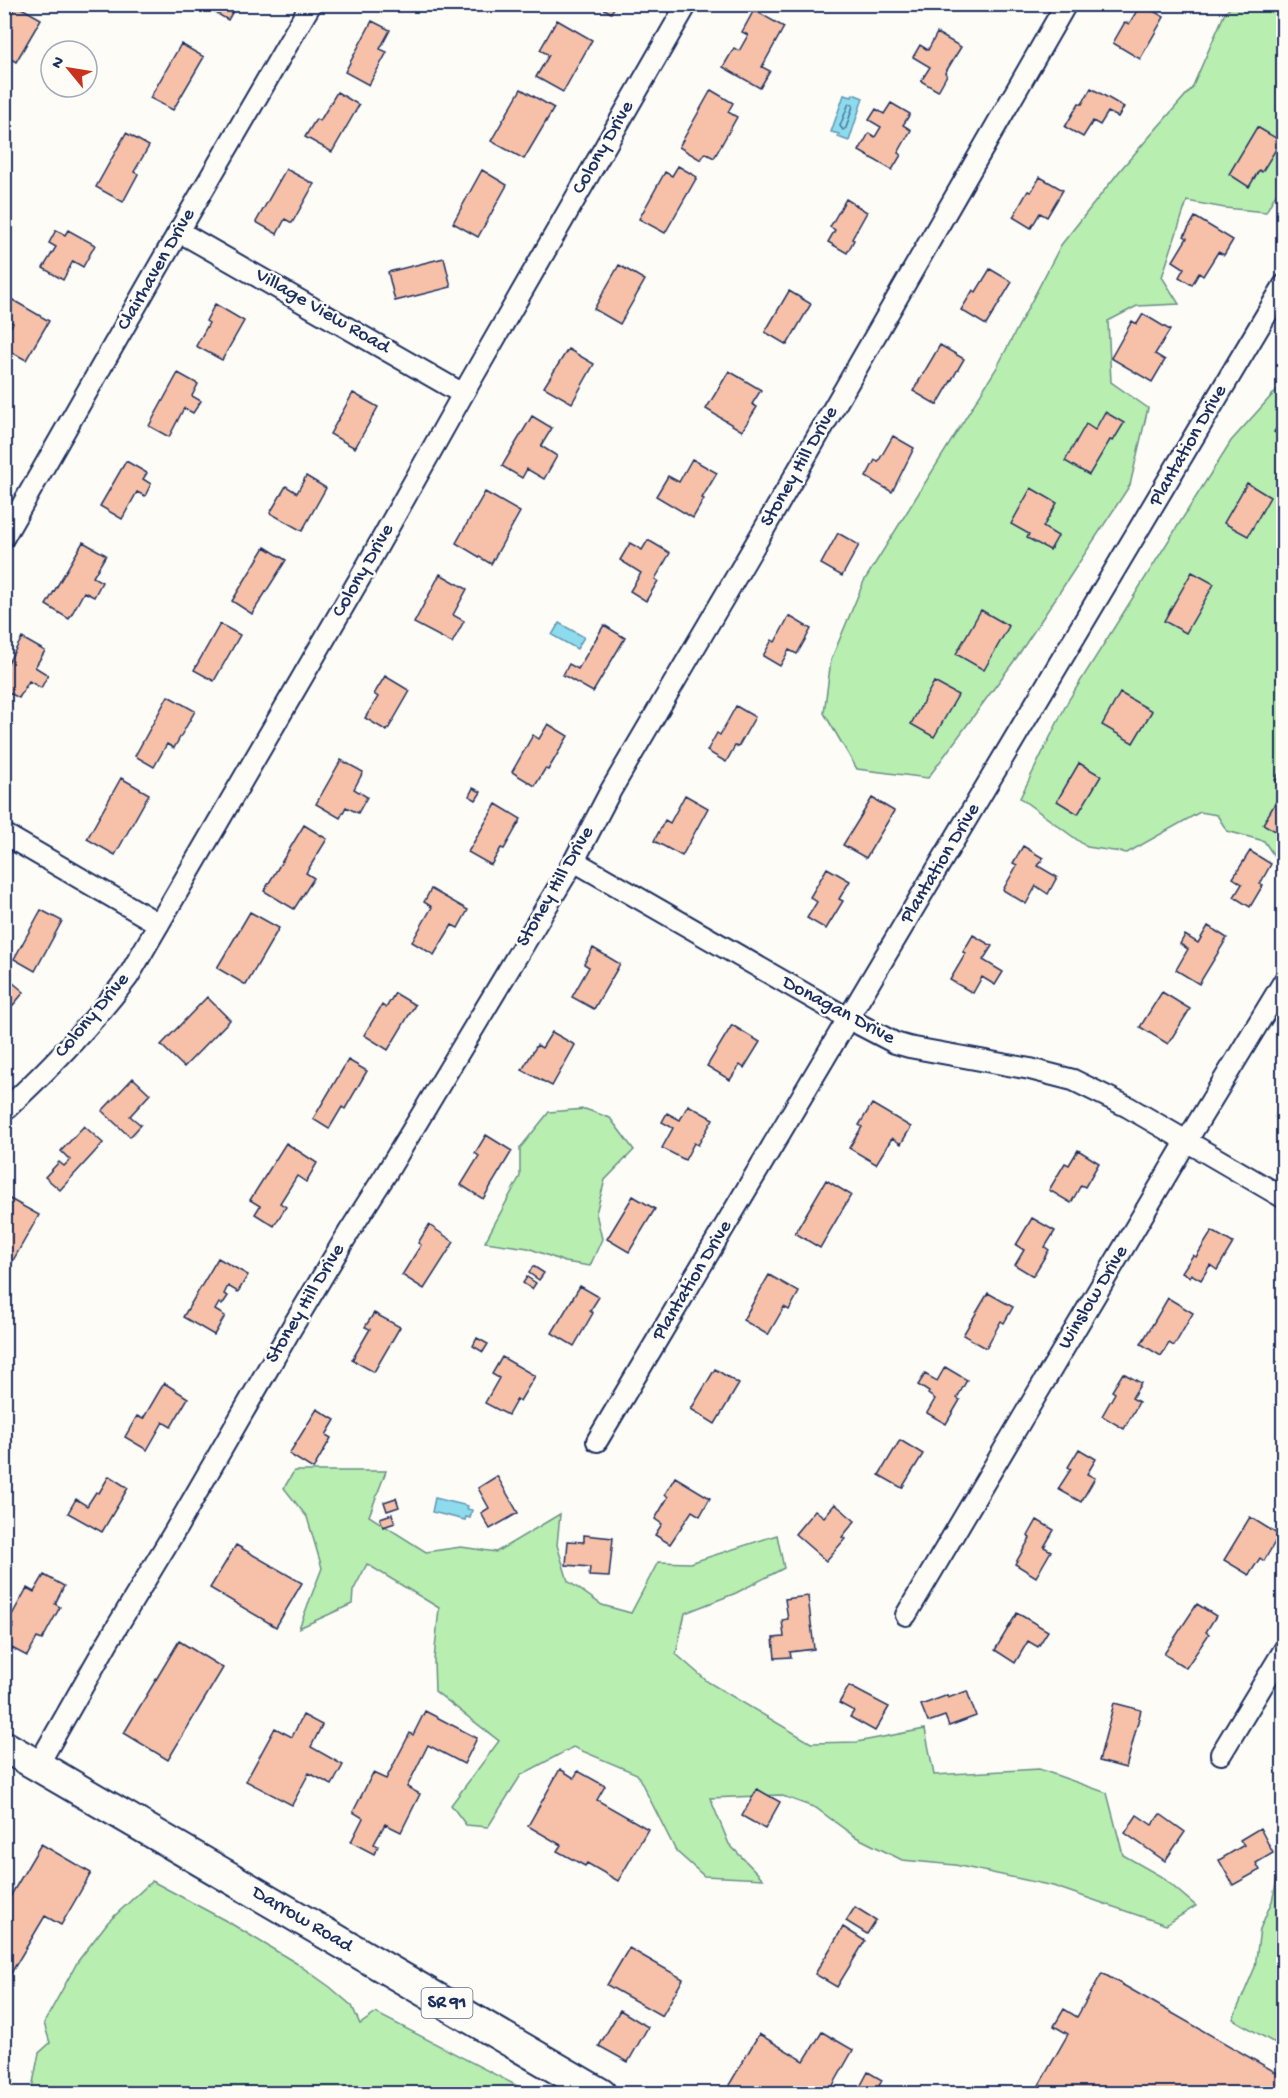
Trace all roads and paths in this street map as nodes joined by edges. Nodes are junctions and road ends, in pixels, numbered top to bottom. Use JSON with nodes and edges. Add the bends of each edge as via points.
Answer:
{"nodes":[{"id":1,"x":311,"y":4,"type":"edge"},
{"id":2,"x":687,"y":4,"type":"edge"},
{"id":3,"x":1066,"y":4,"type":"edge"},
{"id":4,"x":180,"y":232,"type":"junction"},
{"id":5,"x":1284,"y":285,"type":"edge"},
{"id":6,"x":463,"y":394,"type":"junction"},
{"id":7,"x":4,"y":537,"type":"edge"},
{"id":8,"x":4,"y":834,"type":"edge"},
{"id":9,"x":574,"y":861,"type":"junction"},
{"id":10,"x":159,"y":924,"type":"junction"},
{"id":11,"x":1284,"y":981,"type":"edge"},
{"id":12,"x":849,"y":1019,"type":"junction"},
{"id":13,"x":4,"y":1111,"type":"edge"},
{"id":14,"x":1186,"y":1142,"type":"junction"},
{"id":15,"x":1284,"y":1198,"type":"edge"},
{"id":16,"x":597,"y":1441,"type":"dead end"},
{"id":17,"x":906,"y":1615,"type":"dead end"},
{"id":18,"x":1284,"y":1650,"type":"edge"},
{"id":19,"x":4,"y":1746,"type":"edge"},
{"id":20,"x":1221,"y":1754,"type":"dead end"},
{"id":21,"x":38,"y":1765,"type":"junction"},
{"id":22,"x":601,"y":2094,"type":"edge"}],
"edges":[{"from":1,"to":4,"type":"street","name":"Clairhaven Drive"},
{"from":2,"to":6,"type":"street","name":"Colony Drive"},
{"from":3,"to":9,"type":"street","name":"Stoney Hill Drive","via":[[611,790]]},
{"from":4,"to":6,"type":"street","name":"Village View Road"},
{"from":4,"to":7,"type":"street","name":"Clairhaven Drive"},
{"from":5,"to":12,"type":"street","name":"Plantation Drive"},
{"from":6,"to":10,"type":"street","name":"Colony Drive"},
{"from":8,"to":10,"type":"street"},
{"from":9,"to":12,"type":"street","name":"Donagan Drive"},
{"from":9,"to":21,"type":"street","name":"Stoney Hill Drive","via":[[288,1334]]},
{"from":10,"to":13,"type":"street","name":"Colony Drive","via":[[109,1002]]},
{"from":11,"to":14,"type":"street","name":"Winslow Drive"},
{"from":12,"to":14,"type":"street","name":"Donagan Drive","via":[[909,1047],[1072,1080],[1128,1107]]},
{"from":12,"to":16,"type":"street","name":"Plantation Drive"},
{"from":14,"to":15,"type":"street","name":"Donagan Drive"},
{"from":14,"to":17,"type":"street","name":"Winslow Drive"},
{"from":18,"to":20,"type":"street"},
{"from":19,"to":21,"type":"main road","name":"Darrow Road","number":"SR 91"},
{"from":21,"to":22,"type":"main road","name":"Darrow Road","number":"SR 91"}]}
